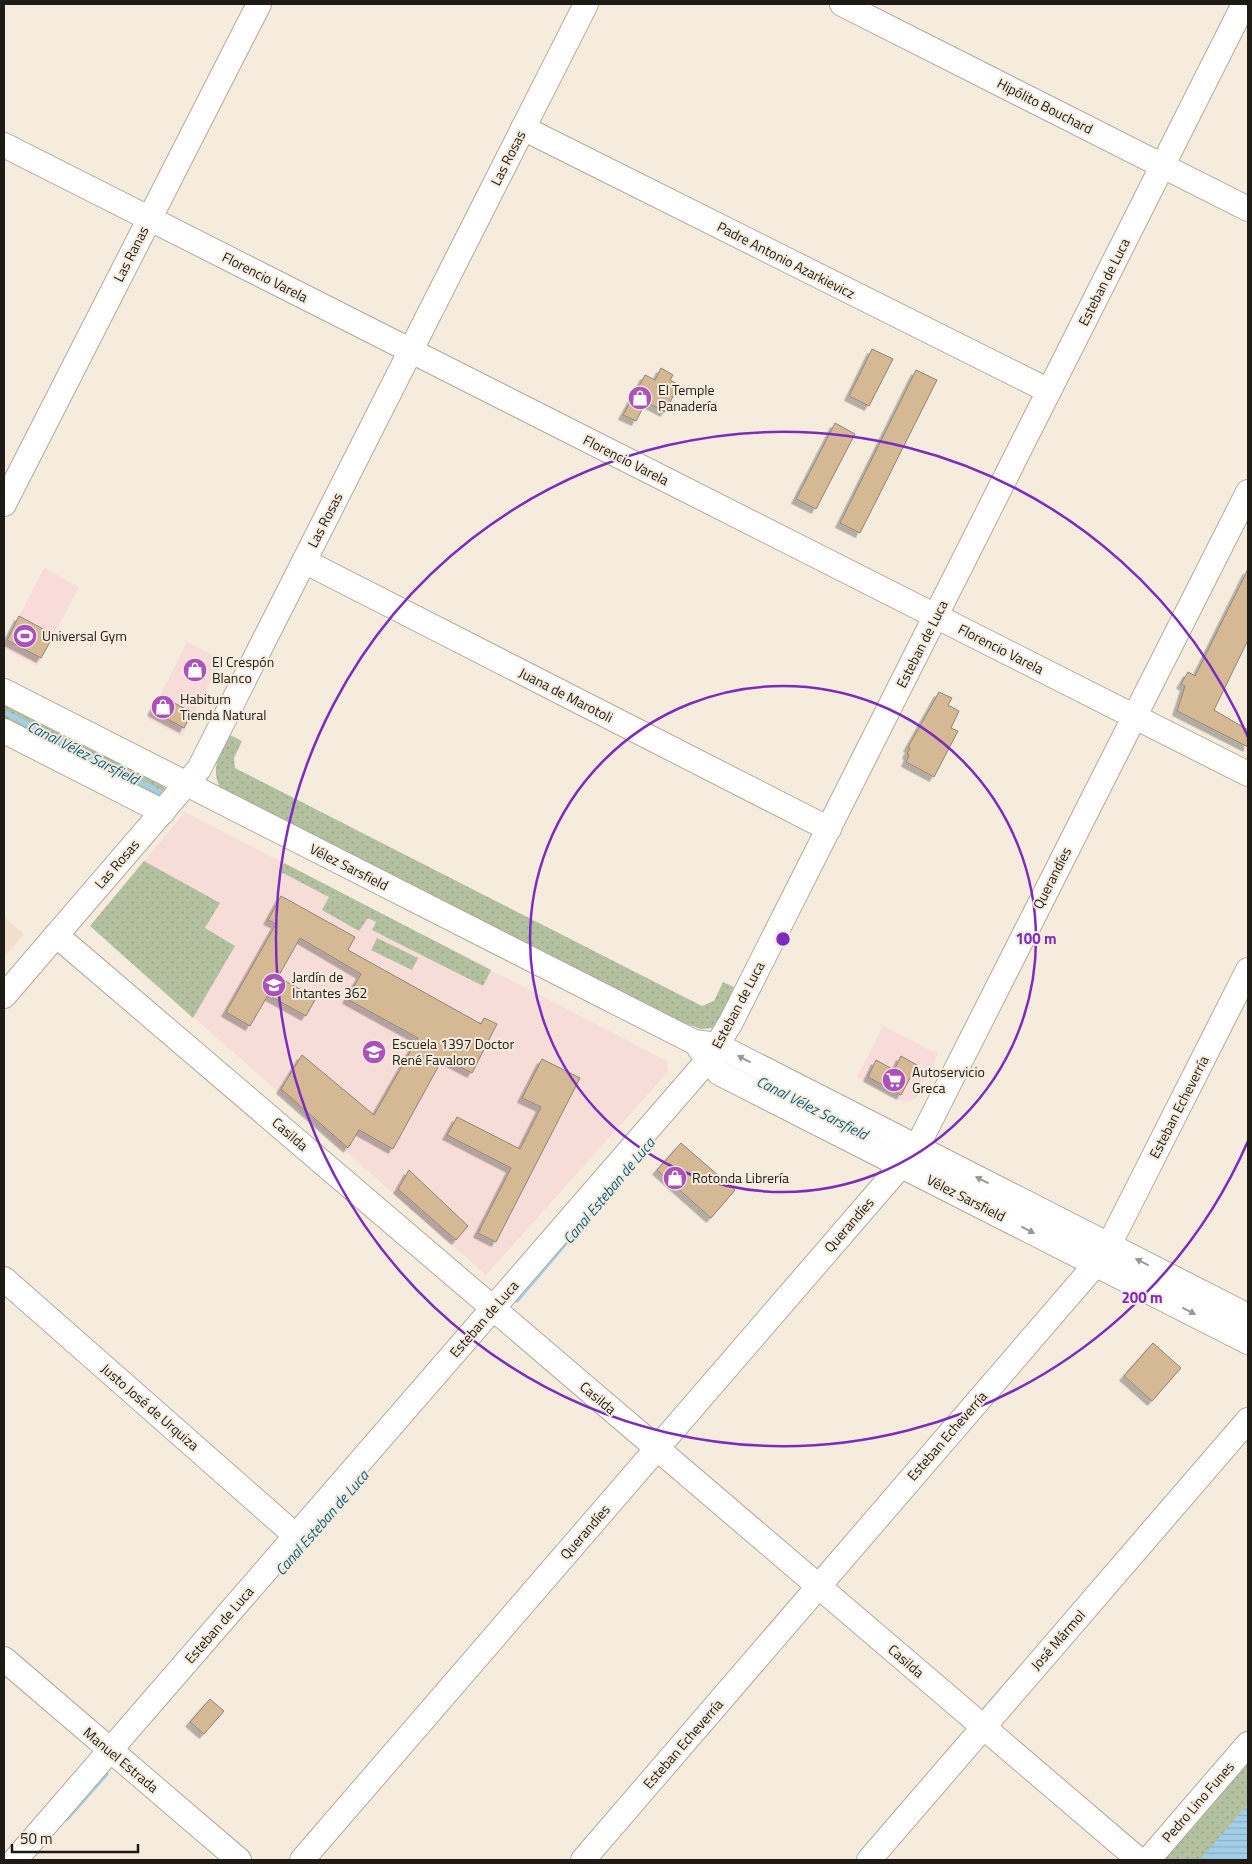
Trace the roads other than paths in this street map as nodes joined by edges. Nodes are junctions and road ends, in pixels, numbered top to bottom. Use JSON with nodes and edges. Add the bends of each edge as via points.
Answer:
{"nodes":[{"id":1,"x":259,"y":4,"type":"edge"},
{"id":2,"x":586,"y":4,"type":"edge"},
{"id":3,"x":842,"y":4,"type":"edge"},
{"id":4,"x":1244,"y":4,"type":"edge"},
{"id":5,"x":523,"y":128,"type":"junction"},
{"id":6,"x":4,"y":145,"type":"edge"},
{"id":7,"x":1163,"y":166,"type":"junction"},
{"id":8,"x":1248,"y":209,"type":"edge"},
{"id":9,"x":149,"y":218,"type":"junction"},
{"id":10,"x":410,"y":350,"type":"junction"},
{"id":11,"x":1049,"y":391,"type":"junction"},
{"id":12,"x":1248,"y":492,"type":"edge"},
{"id":13,"x":4,"y":504,"type":"edge"},
{"id":14,"x":304,"y":561,"type":"junction"},
{"id":15,"x":936,"y":616,"type":"junction"},
{"id":16,"x":4,"y":691,"type":"edge"},
{"id":17,"x":1133,"y":716,"type":"junction"},
{"id":18,"x":4,"y":731,"type":"edge"},
{"id":19,"x":1248,"y":774,"type":"edge"},
{"id":20,"x":187,"y":784,"type":"junction"},
{"id":21,"x":163,"y":812,"type":"junction"},
{"id":22,"x":829,"y":829,"type":"junction"},
{"id":23,"x":56,"y":935,"type":"junction"},
{"id":24,"x":1248,"y":970,"type":"edge"},
{"id":25,"x":4,"y":996,"type":"edge"},
{"id":26,"x":706,"y":1049,"type":"junction"},
{"id":27,"x":917,"y":1147,"type":"junction"},
{"id":28,"x":901,"y":1165,"type":"junction"},
{"id":29,"x":1102,"y":1254,"type":"junction"},
{"id":30,"x":4,"y":1278,"type":"edge"},
{"id":31,"x":492,"y":1310,"type":"junction"},
{"id":32,"x":1248,"y":1316,"type":"edge"},
{"id":33,"x":1248,"y":1342,"type":"edge"},
{"id":34,"x":1248,"y":1420,"type":"edge"},
{"id":35,"x":657,"y":1448,"type":"junction"},
{"id":36,"x":296,"y":1536,"type":"junction"},
{"id":37,"x":819,"y":1586,"type":"junction"},
{"id":38,"x":4,"y":1660,"type":"edge"},
{"id":39,"x":983,"y":1727,"type":"junction"},
{"id":40,"x":1248,"y":1744,"type":"edge"},
{"id":41,"x":110,"y":1750,"type":"junction"},
{"id":42,"x":15,"y":1860,"type":"edge"},
{"id":43,"x":239,"y":1860,"type":"edge"},
{"id":44,"x":302,"y":1860,"type":"edge"},
{"id":45,"x":583,"y":1860,"type":"edge"},
{"id":46,"x":869,"y":1860,"type":"edge"},
{"id":47,"x":1139,"y":1860,"type":"edge"},
{"id":48,"x":1148,"y":1860,"type":"edge"}],
"edges":[{"from":1,"to":9,"type":"street","name":"Las Ranas"},
{"from":2,"to":5,"type":"street","name":"Las Rosas"},
{"from":3,"to":7,"type":"street","name":"Hipólito Bouchard"},
{"from":4,"to":7,"type":"street","name":"Esteban de Luca"},
{"from":5,"to":10,"type":"street","name":"Las Rosas"},
{"from":5,"to":11,"type":"street","name":"Padre Antonio Azarkievicz"},
{"from":6,"to":9,"type":"street","name":"Florencio Varela"},
{"from":7,"to":8,"type":"street","name":"Hipólito Bouchard"},
{"from":7,"to":11,"type":"street","name":"Esteban de Luca"},
{"from":9,"to":10,"type":"street","name":"Florencio Varela"},
{"from":9,"to":13,"type":"street","name":"Las Ranas"},
{"from":10,"to":14,"type":"street","name":"Las Rosas"},
{"from":10,"to":15,"type":"street","name":"Florencio Varela"},
{"from":11,"to":15,"type":"street","name":"Esteban de Luca"},
{"from":12,"to":17,"type":"street","name":"Querandíes"},
{"from":14,"to":20,"type":"street","name":"Las Rosas","via":[[199,769]]},
{"from":14,"to":22,"type":"street","name":"Juana de Marotoli"},
{"from":15,"to":17,"type":"street","name":"Florencio Varela"},
{"from":15,"to":22,"type":"street","name":"Esteban de Luca"},
{"from":16,"to":20,"type":"street","name":"Vélez Sarsfield"},
{"from":17,"to":19,"type":"street","name":"Florencio Varela"},
{"from":17,"to":27,"type":"street","name":"Querandíes"},
{"from":18,"to":21,"type":"street"},
{"from":20,"to":21,"type":"street","name":"Las Rosas"},
{"from":20,"to":26,"type":"street","name":"Vélez Sarsfield"},
{"from":21,"to":23,"type":"street","name":"Las Rosas"},
{"from":22,"to":26,"type":"street","name":"Esteban de Luca","via":[[731,1022]]},
{"from":23,"to":25,"type":"street","name":"Las Rosas"},
{"from":23,"to":31,"type":"street","name":"Casilda"},
{"from":24,"to":29,"type":"street","name":"Esteban Echeverría"},
{"from":27,"to":26,"type":"street","name":"Vélez Sarsfield","one_way":true},
{"from":26,"to":28,"type":"street","name":"Vélez Sarsfield","via":[[719,1072]]},
{"from":26,"to":31,"type":"street","name":"Esteban de Luca"},
{"from":27,"to":28,"type":"street","name":"Querandíes"},
{"from":29,"to":27,"type":"street","name":"Vélez Sarsfield","one_way":true},
{"from":28,"to":29,"type":"street","name":"Vélez Sarsfield","one_way":true},
{"from":28,"to":35,"type":"street","name":"Querandíes"},
{"from":32,"to":29,"type":"street","name":"Vélez Sarsfield","one_way":true},
{"from":29,"to":33,"type":"street","name":"Vélez Sarsfield","one_way":true},
{"from":29,"to":37,"type":"street","name":"Esteban Echeverría"},
{"from":30,"to":36,"type":"street","name":"Justo José de Urquiza"},
{"from":31,"to":35,"type":"street","name":"Casilda"},
{"from":31,"to":36,"type":"street","name":"Esteban de Luca"},
{"from":34,"to":39,"type":"street","name":"José Mármol"},
{"from":35,"to":37,"type":"street","name":"Casilda"},
{"from":35,"to":44,"type":"street","name":"Querandíes"},
{"from":36,"to":41,"type":"street","name":"Esteban de Luca"},
{"from":37,"to":39,"type":"street","name":"Casilda"},
{"from":37,"to":45,"type":"street","name":"Esteban Echeverría"},
{"from":38,"to":41,"type":"street","name":"Manuel Estrada"},
{"from":39,"to":46,"type":"street","name":"José Mármol"},
{"from":39,"to":47,"type":"street","name":"Casilda"},
{"from":40,"to":48,"type":"street","name":"Pedro Lino Funes"},
{"from":41,"to":42,"type":"street","name":"Esteban de Luca"},
{"from":41,"to":43,"type":"street","name":"Manuel Estrada"}]}
